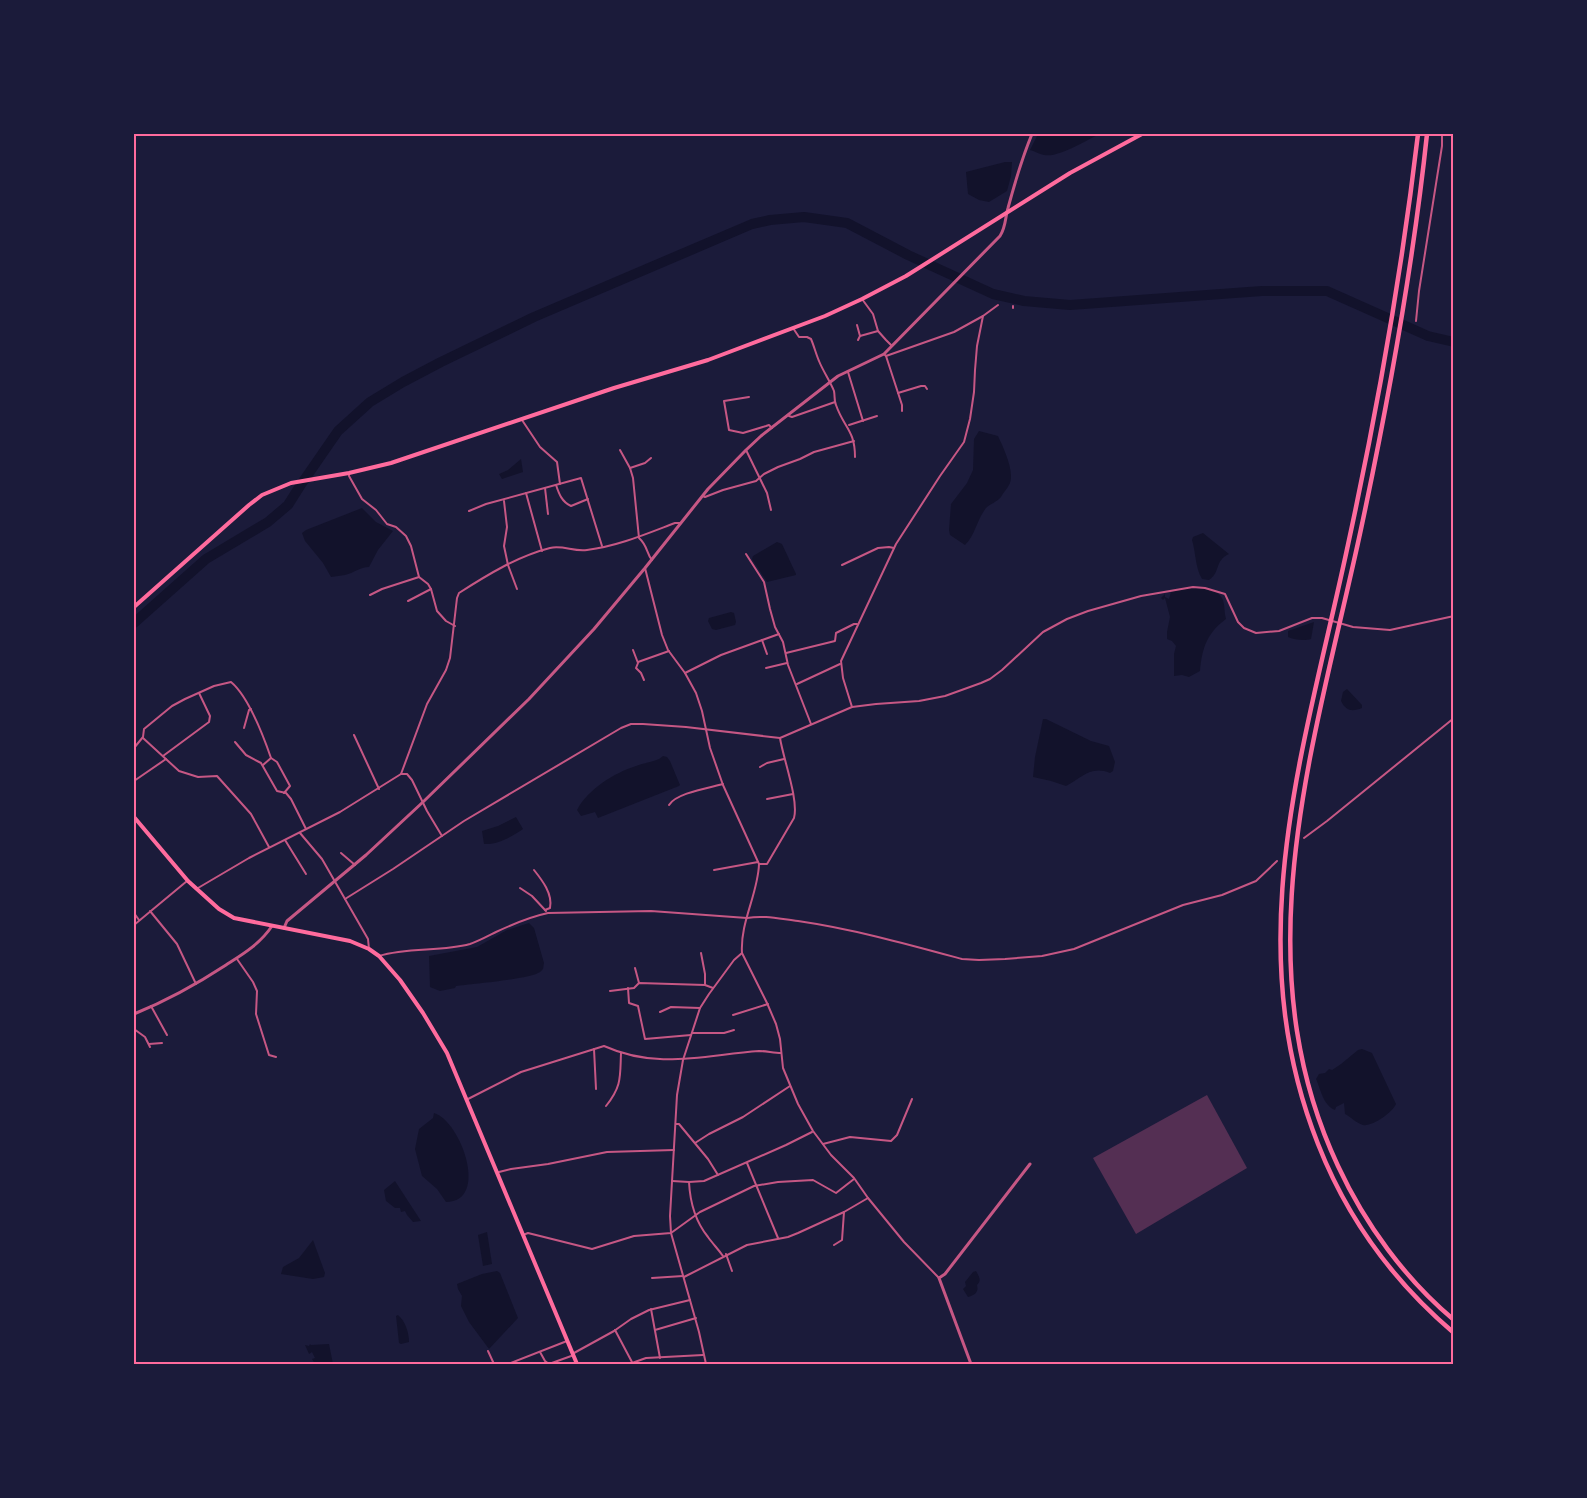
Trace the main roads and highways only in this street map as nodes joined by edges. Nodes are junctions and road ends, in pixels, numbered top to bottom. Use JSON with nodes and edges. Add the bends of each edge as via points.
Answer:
{"nodes":[{"id":1,"x":1142,"y":134,"type":"edge"},
{"id":2,"x":1418,"y":134,"type":"edge"},
{"id":3,"x":1427,"y":134,"type":"edge"},
{"id":4,"x":134,"y":607,"type":"edge"},
{"id":5,"x":134,"y":817,"type":"edge"},
{"id":6,"x":1454,"y":1320,"type":"edge"},
{"id":7,"x":1454,"y":1333,"type":"edge"},
{"id":8,"x":577,"y":1365,"type":"edge"}],
"edges":[{"from":1,"to":4,"type":"main road","via":[[1070,173],[923,266],[862,299],[793,328],[708,360],[391,463],[269,492],[249,505]]},
{"from":2,"to":7,"type":"highway","via":[[1394,304],[1358,499],[1296,778],[1284,867],[1280,976],[1287,1038],[1298,1086],[1334,1181],[1380,1256],[1417,1299]]},
{"from":3,"to":6,"type":"highway","via":[[1399,333],[1370,487],[1305,782],[1293,869],[1290,976],[1303,1066],[1319,1121],[1343,1178],[1388,1249]]},
{"from":5,"to":8,"type":"main road","via":[[188,881],[219,909],[234,918],[350,941],[379,956],[400,980],[447,1053]]}]}
